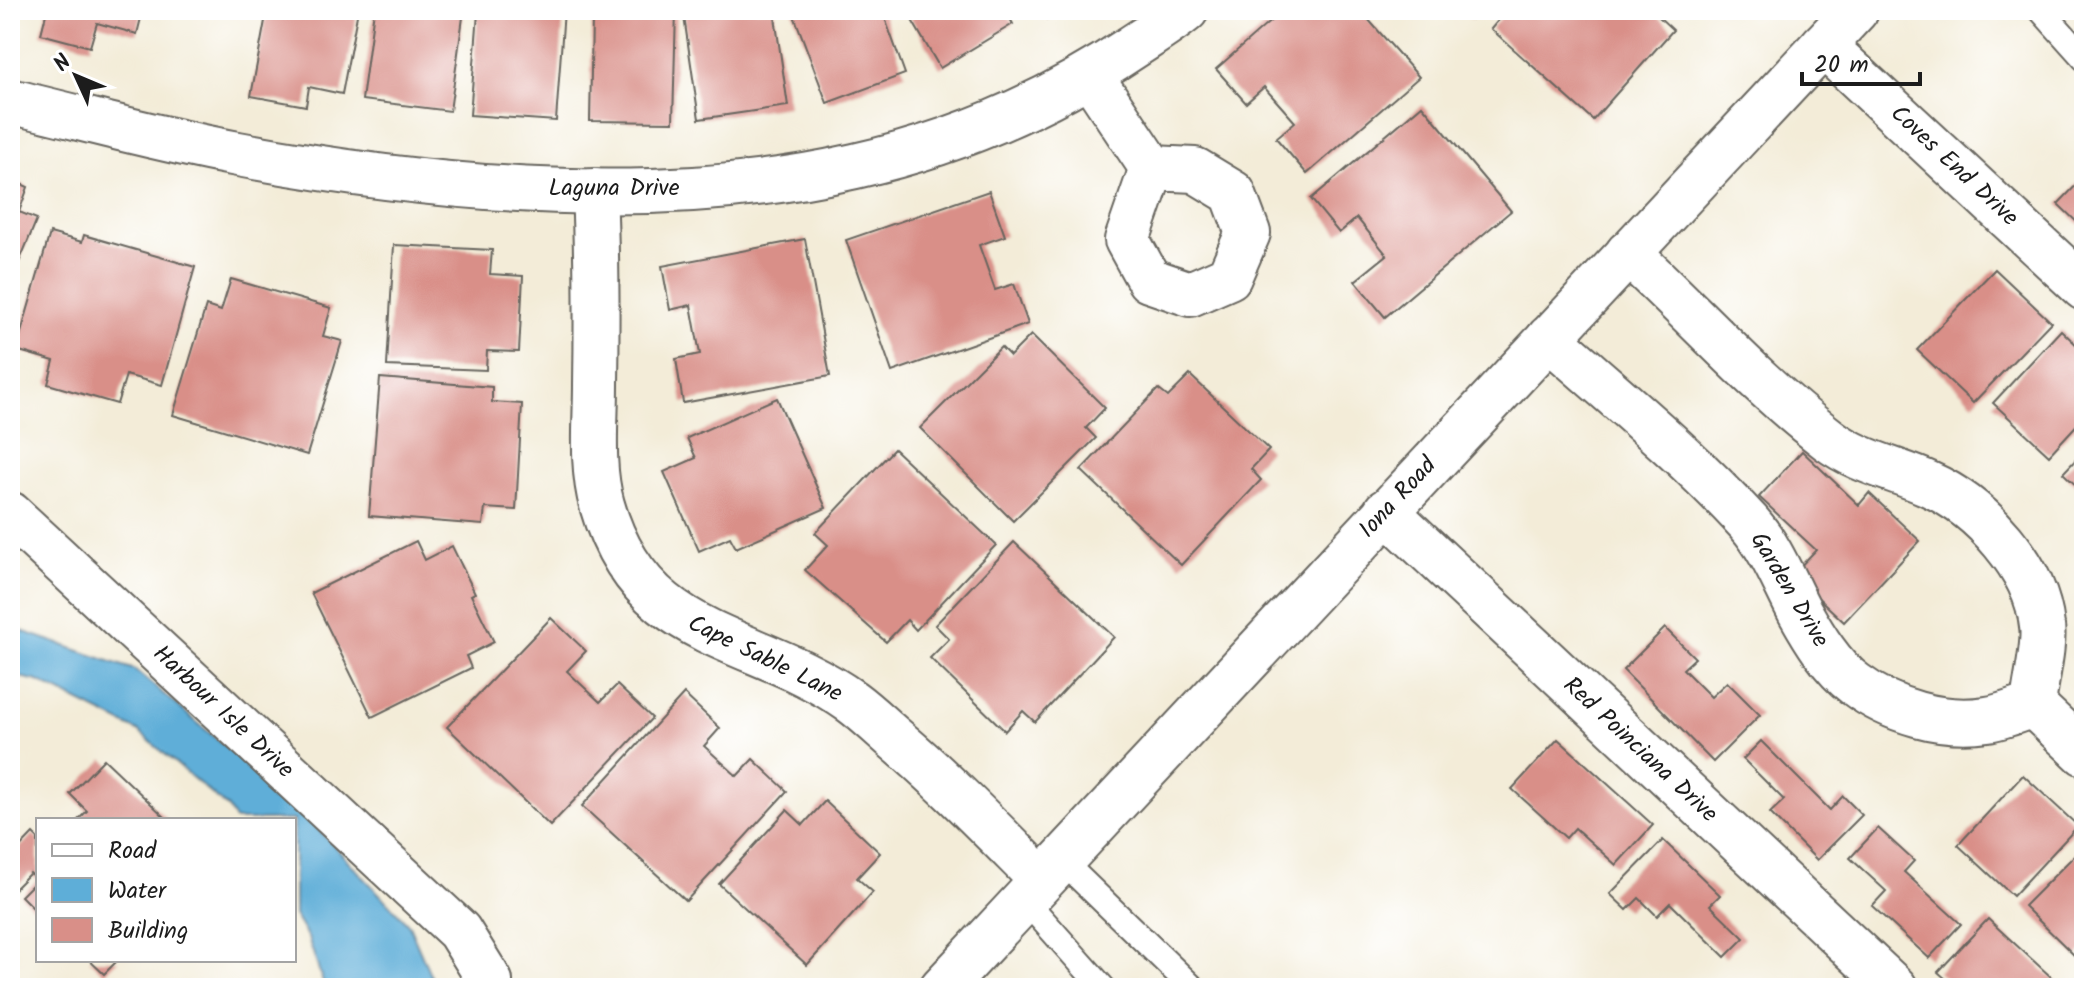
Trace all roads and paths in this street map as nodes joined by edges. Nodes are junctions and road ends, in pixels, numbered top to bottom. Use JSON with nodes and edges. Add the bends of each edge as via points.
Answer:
{"nodes":[{"id":1,"x":1186,"y":10,"type":"edge"},
{"id":2,"x":1856,"y":10,"type":"edge"},
{"id":3,"x":2041,"y":10,"type":"edge"},
{"id":4,"x":1823,"y":45,"type":"junction"},
{"id":5,"x":2084,"y":58,"type":"edge"},
{"id":6,"x":1090,"y":75,"type":"junction"},
{"id":7,"x":10,"y":101,"type":"edge"},
{"id":8,"x":1152,"y":168,"type":"dead end"},
{"id":9,"x":594,"y":191,"type":"junction"},
{"id":10,"x":1628,"y":253,"type":"junction"},
{"id":11,"x":2084,"y":288,"type":"edge"},
{"id":12,"x":1549,"y":338,"type":"junction"},
{"id":13,"x":1386,"y":511,"type":"junction"},
{"id":14,"x":10,"y":514,"type":"edge"},
{"id":15,"x":2033,"y":705,"type":"junction"},
{"id":16,"x":2084,"y":753,"type":"edge"},
{"id":17,"x":1042,"y":880,"type":"junction"},
{"id":18,"x":489,"y":988,"type":"edge"},
{"id":19,"x":942,"y":988,"type":"edge"},
{"id":20,"x":1103,"y":988,"type":"edge"},
{"id":21,"x":1193,"y":988,"type":"edge"},
{"id":22,"x":1895,"y":988,"type":"edge"}],
"edges":[{"from":1,"to":6,"type":"street","name":"Laguna Drive"},
{"from":2,"to":4,"type":"street","name":"Iona Road"},
{"from":3,"to":5,"type":"lane"},
{"from":4,"to":10,"type":"street","name":"Iona Road"},
{"from":4,"to":11,"type":"street","name":"Coves End Drive"},
{"from":6,"to":8,"type":"street"},
{"from":6,"to":9,"type":"street","name":"Laguna Drive","via":[[973,130],[856,166],[705,187]]},
{"from":7,"to":9,"type":"street","name":"Laguna Drive","via":[[234,153],[334,170]]},
{"from":9,"to":17,"type":"street","name":"Cape Sable Lane","via":[[596,456],[601,502],[615,545],[643,585],[679,616],[815,679],[853,703],[931,770]]},
{"from":10,"to":12,"type":"street","name":"Iona Road"},
{"from":10,"to":15,"type":"street","via":[[1789,410],[1834,444],[1930,484],[1967,506],[2007,546],[2030,584],[2043,627]]},
{"from":12,"to":13,"type":"street","name":"Iona Road"},
{"from":12,"to":15,"type":"street","name":"Garden Drive","via":[[1717,488],[1752,527],[1824,651],[1854,683],[1899,709],[1945,720],[1987,719]]},
{"from":13,"to":17,"type":"street","name":"Iona Road"},
{"from":13,"to":22,"type":"street","name":"Red Poinciana Drive"},
{"from":14,"to":18,"type":"street","name":"Harbour Isle Drive","via":[[459,931],[490,981]]},
{"from":15,"to":16,"type":"street"},
{"from":17,"to":19,"type":"street","name":"Iona Road"},
{"from":17,"to":20,"type":"lane"},
{"from":17,"to":21,"type":"lane"}]}
